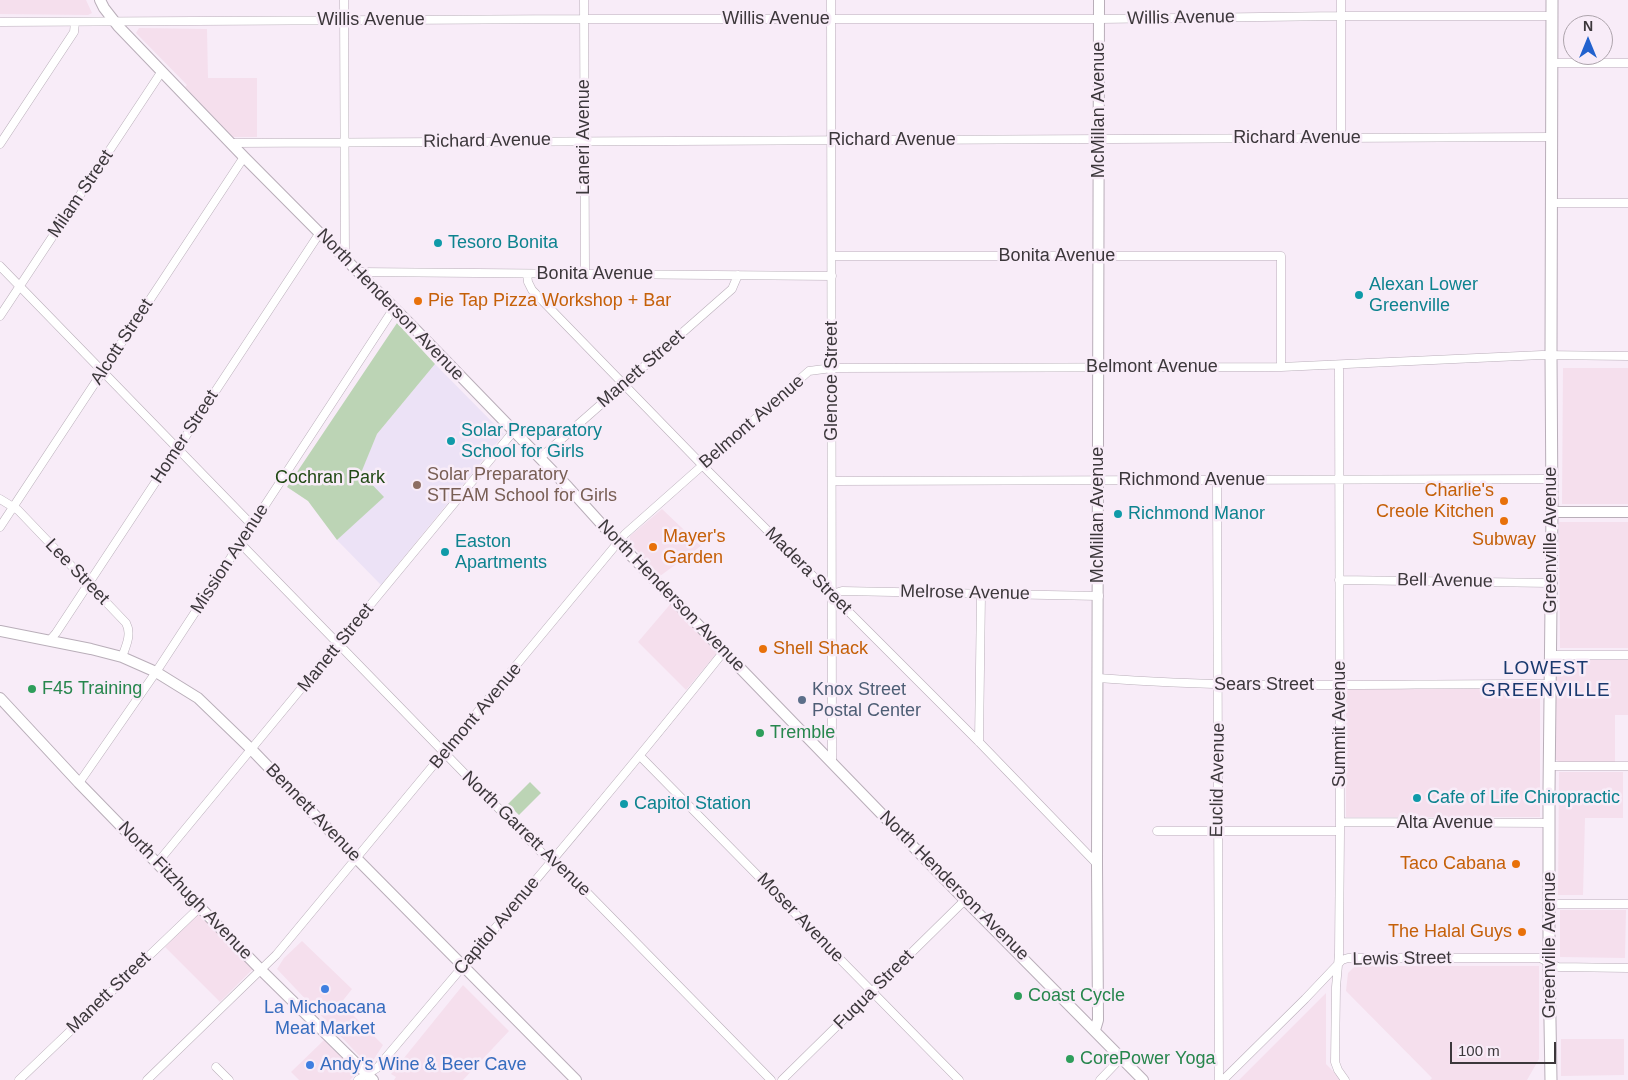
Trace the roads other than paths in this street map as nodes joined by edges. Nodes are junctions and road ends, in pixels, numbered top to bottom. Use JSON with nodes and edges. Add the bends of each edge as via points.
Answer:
{"nodes":[{"id":1,"x":100,"y":0,"type":"edge"},
{"id":2,"x":344,"y":0,"type":"edge"},
{"id":3,"x":584,"y":0,"type":"edge"},
{"id":4,"x":831,"y":0,"type":"edge"},
{"id":5,"x":1099,"y":0,"type":"edge"},
{"id":6,"x":1342,"y":0,"type":"edge"},
{"id":7,"x":1552,"y":0,"type":"edge"},
{"id":8,"x":1341,"y":16,"type":"junction"},
{"id":9,"x":1552,"y":16,"type":"junction"},
{"id":10,"x":584,"y":19,"type":"junction"},
{"id":11,"x":831,"y":19,"type":"junction"},
{"id":12,"x":1099,"y":19,"type":"junction"},
{"id":13,"x":344,"y":20,"type":"junction"},
{"id":14,"x":0,"y":22,"type":"edge"},
{"id":15,"x":75,"y":22,"type":"junction"},
{"id":16,"x":115,"y":22,"type":"junction"},
{"id":17,"x":1552,"y":63,"type":"junction"},
{"id":18,"x":1628,"y":63,"type":"edge"},
{"id":19,"x":162,"y":71,"type":"junction"},
{"id":20,"x":1552,"y":137,"type":"junction"},
{"id":21,"x":1341,"y":138,"type":"junction"},
{"id":22,"x":1099,"y":139,"type":"junction"},
{"id":23,"x":584,"y":140,"type":"junction"},
{"id":24,"x":831,"y":140,"type":"junction"},
{"id":25,"x":344,"y":142,"type":"junction"},
{"id":26,"x":231,"y":143,"type":"junction"},
{"id":27,"x":0,"y":144,"type":"edge"},
{"id":28,"x":244,"y":157,"type":"junction"},
{"id":29,"x":1551,"y":203,"type":"junction"},
{"id":30,"x":1628,"y":203,"type":"edge"},
{"id":31,"x":320,"y":234,"type":"junction"},
{"id":32,"x":832,"y":256,"type":"junction"},
{"id":33,"x":1099,"y":256,"type":"junction"},
{"id":34,"x":345,"y":259,"type":"junction"},
{"id":35,"x":0,"y":266,"type":"edge"},
{"id":36,"x":358,"y":272,"type":"junction"},
{"id":37,"x":527,"y":274,"type":"junction"},
{"id":38,"x":585,"y":274,"type":"junction"},
{"id":39,"x":738,"y":275,"type":"junction"},
{"id":40,"x":832,"y":276,"type":"junction"},
{"id":41,"x":20,"y":287,"type":"junction"},
{"id":42,"x":394,"y":308,"type":"junction"},
{"id":43,"x":0,"y":316,"type":"edge"},
{"id":44,"x":1551,"y":356,"type":"junction"},
{"id":45,"x":1628,"y":356,"type":"edge"},
{"id":46,"x":1339,"y":365,"type":"junction"},
{"id":47,"x":1280,"y":367,"type":"junction"},
{"id":48,"x":832,"y":368,"type":"junction"},
{"id":49,"x":1098,"y":368,"type":"junction"},
{"id":50,"x":103,"y":371,"type":"junction"},
{"id":51,"x":624,"y":384,"type":"junction"},
{"id":52,"x":514,"y":432,"type":"junction"},
{"id":53,"x":178,"y":450,"type":"junction"},
{"id":54,"x":540,"y":458,"type":"junction"},
{"id":55,"x":702,"y":465,"type":"junction"},
{"id":56,"x":1339,"y":479,"type":"junction"},
{"id":57,"x":1552,"y":479,"type":"junction"},
{"id":58,"x":1217,"y":480,"type":"junction"},
{"id":59,"x":832,"y":481,"type":"junction"},
{"id":60,"x":1098,"y":481,"type":"junction"},
{"id":61,"x":0,"y":499,"type":"edge"},
{"id":62,"x":13,"y":507,"type":"junction"},
{"id":63,"x":1552,"y":512,"type":"junction"},
{"id":64,"x":1628,"y":512,"type":"edge"},
{"id":65,"x":252,"y":525,"type":"junction"},
{"id":66,"x":0,"y":527,"type":"edge"},
{"id":67,"x":240,"y":543,"type":"junction"},
{"id":68,"x":619,"y":543,"type":"junction"},
{"id":69,"x":1339,"y":580,"type":"junction"},
{"id":70,"x":89,"y":582,"type":"junction"},
{"id":71,"x":1551,"y":583,"type":"junction"},
{"id":72,"x":832,"y":594,"type":"junction"},
{"id":73,"x":980,"y":594,"type":"junction"},
{"id":74,"x":1098,"y":596,"type":"junction"},
{"id":75,"x":0,"y":630,"type":"edge"},
{"id":76,"x":50,"y":640,"type":"junction"},
{"id":77,"x":339,"y":644,"type":"junction"},
{"id":78,"x":725,"y":650,"type":"junction"},
{"id":79,"x":1551,"y":654,"type":"junction"},
{"id":80,"x":1628,"y":655,"type":"edge"},
{"id":81,"x":122,"y":657,"type":"junction"},
{"id":82,"x":156,"y":672,"type":"junction"},
{"id":83,"x":1098,"y":678,"type":"junction"},
{"id":84,"x":1550,"y":684,"type":"junction"},
{"id":85,"x":1218,"y":685,"type":"junction"},
{"id":86,"x":1340,"y":685,"type":"junction"},
{"id":87,"x":0,"y":700,"type":"edge"},
{"id":88,"x":979,"y":742,"type":"junction"},
{"id":89,"x":252,"y":750,"type":"junction"},
{"id":90,"x":445,"y":753,"type":"junction"},
{"id":91,"x":640,"y":756,"type":"junction"},
{"id":92,"x":832,"y":762,"type":"junction"},
{"id":93,"x":1549,"y":766,"type":"junction"},
{"id":94,"x":1628,"y":766,"type":"edge"},
{"id":95,"x":79,"y":783,"type":"junction"},
{"id":96,"x":1549,"y":823,"type":"junction"},
{"id":97,"x":1340,"y":827,"type":"junction"},
{"id":98,"x":1157,"y":831,"type":"dead end"},
{"id":99,"x":1217,"y":832,"type":"junction"},
{"id":100,"x":357,"y":859,"type":"junction"},
{"id":101,"x":552,"y":860,"type":"junction"},
{"id":102,"x":158,"y":862,"type":"junction"},
{"id":103,"x":1097,"y":864,"type":"junction"},
{"id":104,"x":965,"y":900,"type":"junction"},
{"id":105,"x":1549,"y":904,"type":"junction"},
{"id":106,"x":1628,"y":904,"type":"edge"},
{"id":107,"x":200,"y":907,"type":"junction"},
{"id":108,"x":1549,"y":963,"type":"junction"},
{"id":109,"x":1337,"y":965,"type":"junction"},
{"id":110,"x":462,"y":966,"type":"junction"},
{"id":111,"x":1628,"y":968,"type":"edge"},
{"id":112,"x":261,"y":970,"type":"junction"},
{"id":113,"x":871,"y":992,"type":"junction"},
{"id":114,"x":1095,"y":1030,"type":"junction"},
{"id":115,"x":1122,"y":1058,"type":"junction"},
{"id":116,"x":216,"y":1067,"type":"dead end"},
{"id":117,"x":371,"y":1077,"type":"edge"},
{"id":118,"x":19,"y":1080,"type":"edge"},
{"id":119,"x":147,"y":1080,"type":"edge"},
{"id":120,"x":229,"y":1080,"type":"edge"},
{"id":121,"x":358,"y":1080,"type":"edge"},
{"id":122,"x":576,"y":1080,"type":"edge"},
{"id":123,"x":771,"y":1080,"type":"edge"},
{"id":124,"x":782,"y":1080,"type":"edge"},
{"id":125,"x":959,"y":1080,"type":"edge"},
{"id":126,"x":1100,"y":1080,"type":"edge"},
{"id":127,"x":1143,"y":1080,"type":"edge"},
{"id":128,"x":1219,"y":1080,"type":"edge"},
{"id":129,"x":1223,"y":1080,"type":"edge"},
{"id":130,"x":1346,"y":1080,"type":"edge"},
{"id":131,"x":1551,"y":1080,"type":"edge"}],
"edges":[{"from":1,"to":16,"type":"street","name":"North Henderson Avenue"},
{"from":2,"to":13,"type":"street"},
{"from":3,"to":10,"type":"street","name":"Laneri Avenue"},
{"from":4,"to":11,"type":"street","name":"Glencoe Street"},
{"from":5,"to":12,"type":"street","name":"McMillan Avenue"},
{"from":6,"to":8,"type":"street"},
{"from":7,"to":9,"type":"main road","name":"Greenville Avenue"},
{"from":8,"to":9,"type":"street","name":"Willis Avenue"},
{"from":8,"to":12,"type":"street","name":"Willis Avenue"},
{"from":8,"to":21,"type":"street"},
{"from":9,"to":17,"type":"main road","name":"Greenville Avenue"},
{"from":10,"to":11,"type":"street","name":"Willis Avenue"},
{"from":10,"to":13,"type":"street","name":"Willis Avenue"},
{"from":10,"to":23,"type":"street","name":"Laneri Avenue"},
{"from":11,"to":12,"type":"street","name":"Willis Avenue"},
{"from":11,"to":24,"type":"street","name":"Glencoe Street"},
{"from":12,"to":22,"type":"street","name":"McMillan Avenue"},
{"from":13,"to":16,"type":"street","name":"Willis Avenue"},
{"from":13,"to":25,"type":"street"},
{"from":14,"to":15,"type":"street","name":"Willis Avenue"},
{"from":15,"to":16,"type":"street","name":"Willis Avenue"},
{"from":15,"to":27,"type":"street","via":[[74,32]]},
{"from":16,"to":19,"type":"street","name":"North Henderson Avenue"},
{"from":17,"to":18,"type":"street"},
{"from":17,"to":20,"type":"main road","name":"Greenville Avenue"},
{"from":19,"to":26,"type":"street","name":"North Henderson Avenue"},
{"from":19,"to":41,"type":"street","name":"Milam Street"},
{"from":20,"to":21,"type":"street","name":"Richard Avenue"},
{"from":20,"to":29,"type":"main road","name":"Greenville Avenue"},
{"from":21,"to":22,"type":"street","name":"Richard Avenue"},
{"from":22,"to":24,"type":"street","name":"Richard Avenue"},
{"from":22,"to":33,"type":"street","name":"McMillan Avenue"},
{"from":23,"to":24,"type":"street","name":"Richard Avenue"},
{"from":23,"to":25,"type":"street","name":"Richard Avenue"},
{"from":23,"to":38,"type":"street","name":"Laneri Avenue"},
{"from":24,"to":32,"type":"street","name":"Glencoe Street"},
{"from":25,"to":26,"type":"street","name":"Richard Avenue"},
{"from":25,"to":34,"type":"street"},
{"from":26,"to":28,"type":"street","name":"North Henderson Avenue"},
{"from":28,"to":31,"type":"street","name":"North Henderson Avenue"},
{"from":28,"to":50,"type":"street","name":"Alcott Street"},
{"from":29,"to":30,"type":"street"},
{"from":29,"to":44,"type":"main road","name":"Greenville Avenue"},
{"from":31,"to":34,"type":"street","name":"North Henderson Avenue"},
{"from":31,"to":53,"type":"street","name":"Homer Street"},
{"from":32,"to":33,"type":"street","name":"Bonita Avenue"},
{"from":32,"to":40,"type":"street","name":"Glencoe Street"},
{"from":33,"to":47,"type":"street","name":"Bonita Avenue","via":[[1281,256]]},
{"from":33,"to":49,"type":"street","name":"McMillan Avenue"},
{"from":34,"to":36,"type":"street","name":"North Henderson Avenue"},
{"from":35,"to":41,"type":"street"},
{"from":36,"to":37,"type":"street","name":"Bonita Avenue"},
{"from":36,"to":42,"type":"street","name":"North Henderson Avenue"},
{"from":37,"to":38,"type":"street","name":"Bonita Avenue"},
{"from":37,"to":51,"type":"street","name":"Madera Street","via":[[532,290]]},
{"from":38,"to":39,"type":"street","name":"Bonita Avenue"},
{"from":39,"to":40,"type":"street","name":"Bonita Avenue"},
{"from":39,"to":51,"type":"street","name":"Manett Street","via":[[732,289]]},
{"from":40,"to":48,"type":"street","name":"Glencoe Street"},
{"from":41,"to":43,"type":"street","name":"Milam Street"},
{"from":41,"to":50,"type":"street"},
{"from":42,"to":52,"type":"street","name":"North Henderson Avenue"},
{"from":42,"to":65,"type":"street","name":"Mission Avenue"},
{"from":44,"to":45,"type":"street","name":"Belmont Avenue"},
{"from":44,"to":46,"type":"street","name":"Belmont Avenue"},
{"from":44,"to":57,"type":"main road","name":"Greenville Avenue"},
{"from":46,"to":47,"type":"street","name":"Belmont Avenue"},
{"from":46,"to":56,"type":"street","name":"Summit Avenue"},
{"from":47,"to":49,"type":"street","name":"Belmont Avenue"},
{"from":48,"to":49,"type":"street","name":"Belmont Avenue"},
{"from":48,"to":55,"type":"street","name":"Belmont Avenue","via":[[809,371]]},
{"from":48,"to":59,"type":"street","name":"Glencoe Street"},
{"from":49,"to":60,"type":"street","name":"McMillan Avenue"},
{"from":50,"to":53,"type":"street"},
{"from":50,"to":62,"type":"street","name":"Alcott Street"},
{"from":51,"to":54,"type":"street","name":"Manett Street"},
{"from":51,"to":55,"type":"street","name":"Madera Street"},
{"from":52,"to":54,"type":"street","name":"North Henderson Avenue"},
{"from":52,"to":77,"type":"street","name":"Manett Street"},
{"from":53,"to":65,"type":"street"},
{"from":53,"to":70,"type":"street","name":"Homer Street"},
{"from":54,"to":68,"type":"street","name":"North Henderson Avenue"},
{"from":55,"to":68,"type":"street","name":"Belmont Avenue"},
{"from":55,"to":72,"type":"street","name":"Madera Street"},
{"from":56,"to":57,"type":"street","name":"Richmond Avenue"},
{"from":56,"to":58,"type":"street","name":"Richmond Avenue"},
{"from":56,"to":69,"type":"street","name":"Summit Avenue"},
{"from":57,"to":63,"type":"main road","name":"Greenville Avenue"},
{"from":58,"to":60,"type":"street","name":"Richmond Avenue"},
{"from":58,"to":85,"type":"street","name":"Euclid Avenue"},
{"from":59,"to":60,"type":"street","name":"Richmond Avenue"},
{"from":59,"to":72,"type":"street","name":"Glencoe Street"},
{"from":60,"to":74,"type":"street","name":"McMillan Avenue"},
{"from":61,"to":62,"type":"street","name":"Lee Street"},
{"from":62,"to":66,"type":"street","name":"Alcott Street"},
{"from":62,"to":70,"type":"street","name":"Lee Street"},
{"from":63,"to":64,"type":"street"},
{"from":63,"to":71,"type":"main road","name":"Greenville Avenue"},
{"from":65,"to":67,"type":"street","name":"Mission Avenue"},
{"from":67,"to":77,"type":"street","name":"North Garrett Avenue"},
{"from":67,"to":82,"type":"street","name":"Mission Avenue"},
{"from":68,"to":78,"type":"street","name":"North Henderson Avenue"},
{"from":68,"to":90,"type":"street","name":"Belmont Avenue"},
{"from":69,"to":71,"type":"street","name":"Bell Avenue"},
{"from":69,"to":86,"type":"street","name":"Summit Avenue"},
{"from":70,"to":76,"type":"street","name":"Homer Street"},
{"from":70,"to":81,"type":"street","name":"Lee Street","via":[[129,628]]},
{"from":71,"to":79,"type":"main road","name":"Greenville Avenue"},
{"from":72,"to":73,"type":"street","name":"Melrose Avenue","via":[[840,591]]},
{"from":72,"to":88,"type":"street","name":"Madera Street"},
{"from":72,"to":92,"type":"street","name":"Glencoe Street"},
{"from":73,"to":74,"type":"street","name":"Melrose Avenue"},
{"from":73,"to":88,"type":"street"},
{"from":74,"to":83,"type":"street","name":"McMillan Avenue"},
{"from":75,"to":76,"type":"street","name":"Bennett Avenue"},
{"from":76,"to":81,"type":"street","name":"Bennett Avenue"},
{"from":77,"to":89,"type":"street","name":"Manett Street"},
{"from":77,"to":90,"type":"street","name":"North Garrett Avenue"},
{"from":78,"to":91,"type":"street","name":"Capitol Avenue"},
{"from":78,"to":92,"type":"street","name":"North Henderson Avenue"},
{"from":79,"to":80,"type":"street"},
{"from":79,"to":84,"type":"main road","name":"Greenville Avenue"},
{"from":81,"to":82,"type":"street","name":"Bennett Avenue"},
{"from":82,"to":89,"type":"street","name":"Bennett Avenue","via":[[198,698]]},
{"from":82,"to":95,"type":"street","name":"Mission Avenue"},
{"from":83,"to":85,"type":"street","name":"Sears Street"},
{"from":83,"to":103,"type":"street","name":"McMillan Avenue"},
{"from":84,"to":86,"type":"street","name":"Sears Street"},
{"from":84,"to":93,"type":"main road","name":"Greenville Avenue"},
{"from":85,"to":86,"type":"street","name":"Sears Street"},
{"from":85,"to":99,"type":"street","name":"Euclid Avenue"},
{"from":86,"to":97,"type":"street","name":"Summit Avenue"},
{"from":87,"to":95,"type":"street","name":"North Fitzhugh Avenue"},
{"from":88,"to":103,"type":"street","name":"Madera Street"},
{"from":89,"to":100,"type":"street","name":"Bennett Avenue"},
{"from":89,"to":102,"type":"street","name":"Manett Street"},
{"from":90,"to":100,"type":"street","name":"Belmont Avenue"},
{"from":90,"to":101,"type":"street","name":"North Garrett Avenue"},
{"from":91,"to":101,"type":"street","name":"Capitol Avenue"},
{"from":91,"to":113,"type":"street","name":"Moser Avenue"},
{"from":92,"to":104,"type":"street","name":"North Henderson Avenue"},
{"from":93,"to":94,"type":"street"},
{"from":93,"to":96,"type":"main road","name":"Greenville Avenue"},
{"from":95,"to":102,"type":"street","name":"North Fitzhugh Avenue"},
{"from":96,"to":97,"type":"street","name":"Alta Avenue"},
{"from":96,"to":105,"type":"main road","name":"Greenville Avenue"},
{"from":97,"to":99,"type":"street","name":"Alta Avenue"},
{"from":97,"to":109,"type":"street","name":"Summit Avenue"},
{"from":98,"to":99,"type":"street","name":"Alta Avenue"},
{"from":99,"to":128,"type":"street","name":"Euclid Avenue"},
{"from":100,"to":110,"type":"street","name":"Bennett Avenue"},
{"from":100,"to":112,"type":"street","name":"Belmont Avenue"},
{"from":101,"to":110,"type":"street","name":"Capitol Avenue"},
{"from":101,"to":123,"type":"street","name":"North Garrett Avenue"},
{"from":102,"to":107,"type":"street","name":"North Fitzhugh Avenue"},
{"from":103,"to":114,"type":"street","name":"McMillan Avenue","via":[[1098,1020]]},
{"from":104,"to":113,"type":"street","name":"Fuqua Street"},
{"from":104,"to":114,"type":"street","name":"North Henderson Avenue"},
{"from":105,"to":106,"type":"street"},
{"from":105,"to":108,"type":"main road","name":"Greenville Avenue"},
{"from":107,"to":112,"type":"street","name":"North Fitzhugh Avenue"},
{"from":107,"to":118,"type":"street","name":"Manett Street"},
{"from":108,"to":109,"type":"street","name":"Lewis Street","via":[[1540,958],[1348,958]]},
{"from":108,"to":111,"type":"street","name":"Lewis Street","via":[[1558,967]]},
{"from":108,"to":131,"type":"main road","name":"Greenville Avenue"},
{"from":109,"to":129,"type":"street","name":"Lewis Street"},
{"from":109,"to":130,"type":"street","name":"Summit Avenue","via":[[1336,1062]]},
{"from":110,"to":117,"type":"street","name":"Capitol Avenue"},
{"from":110,"to":122,"type":"street","name":"Bennett Avenue"},
{"from":112,"to":117,"type":"street","name":"North Fitzhugh Avenue"},
{"from":112,"to":119,"type":"street","name":"Belmont Avenue"},
{"from":113,"to":124,"type":"street","name":"Fuqua Street"},
{"from":113,"to":125,"type":"street","name":"Moser Avenue"},
{"from":114,"to":115,"type":"street","name":"North Henderson Avenue"},
{"from":115,"to":126,"type":"street"},
{"from":115,"to":127,"type":"street","name":"North Henderson Avenue"},
{"from":116,"to":120,"type":"street"},
{"from":117,"to":121,"type":"street","name":"Capitol Avenue"}]}
